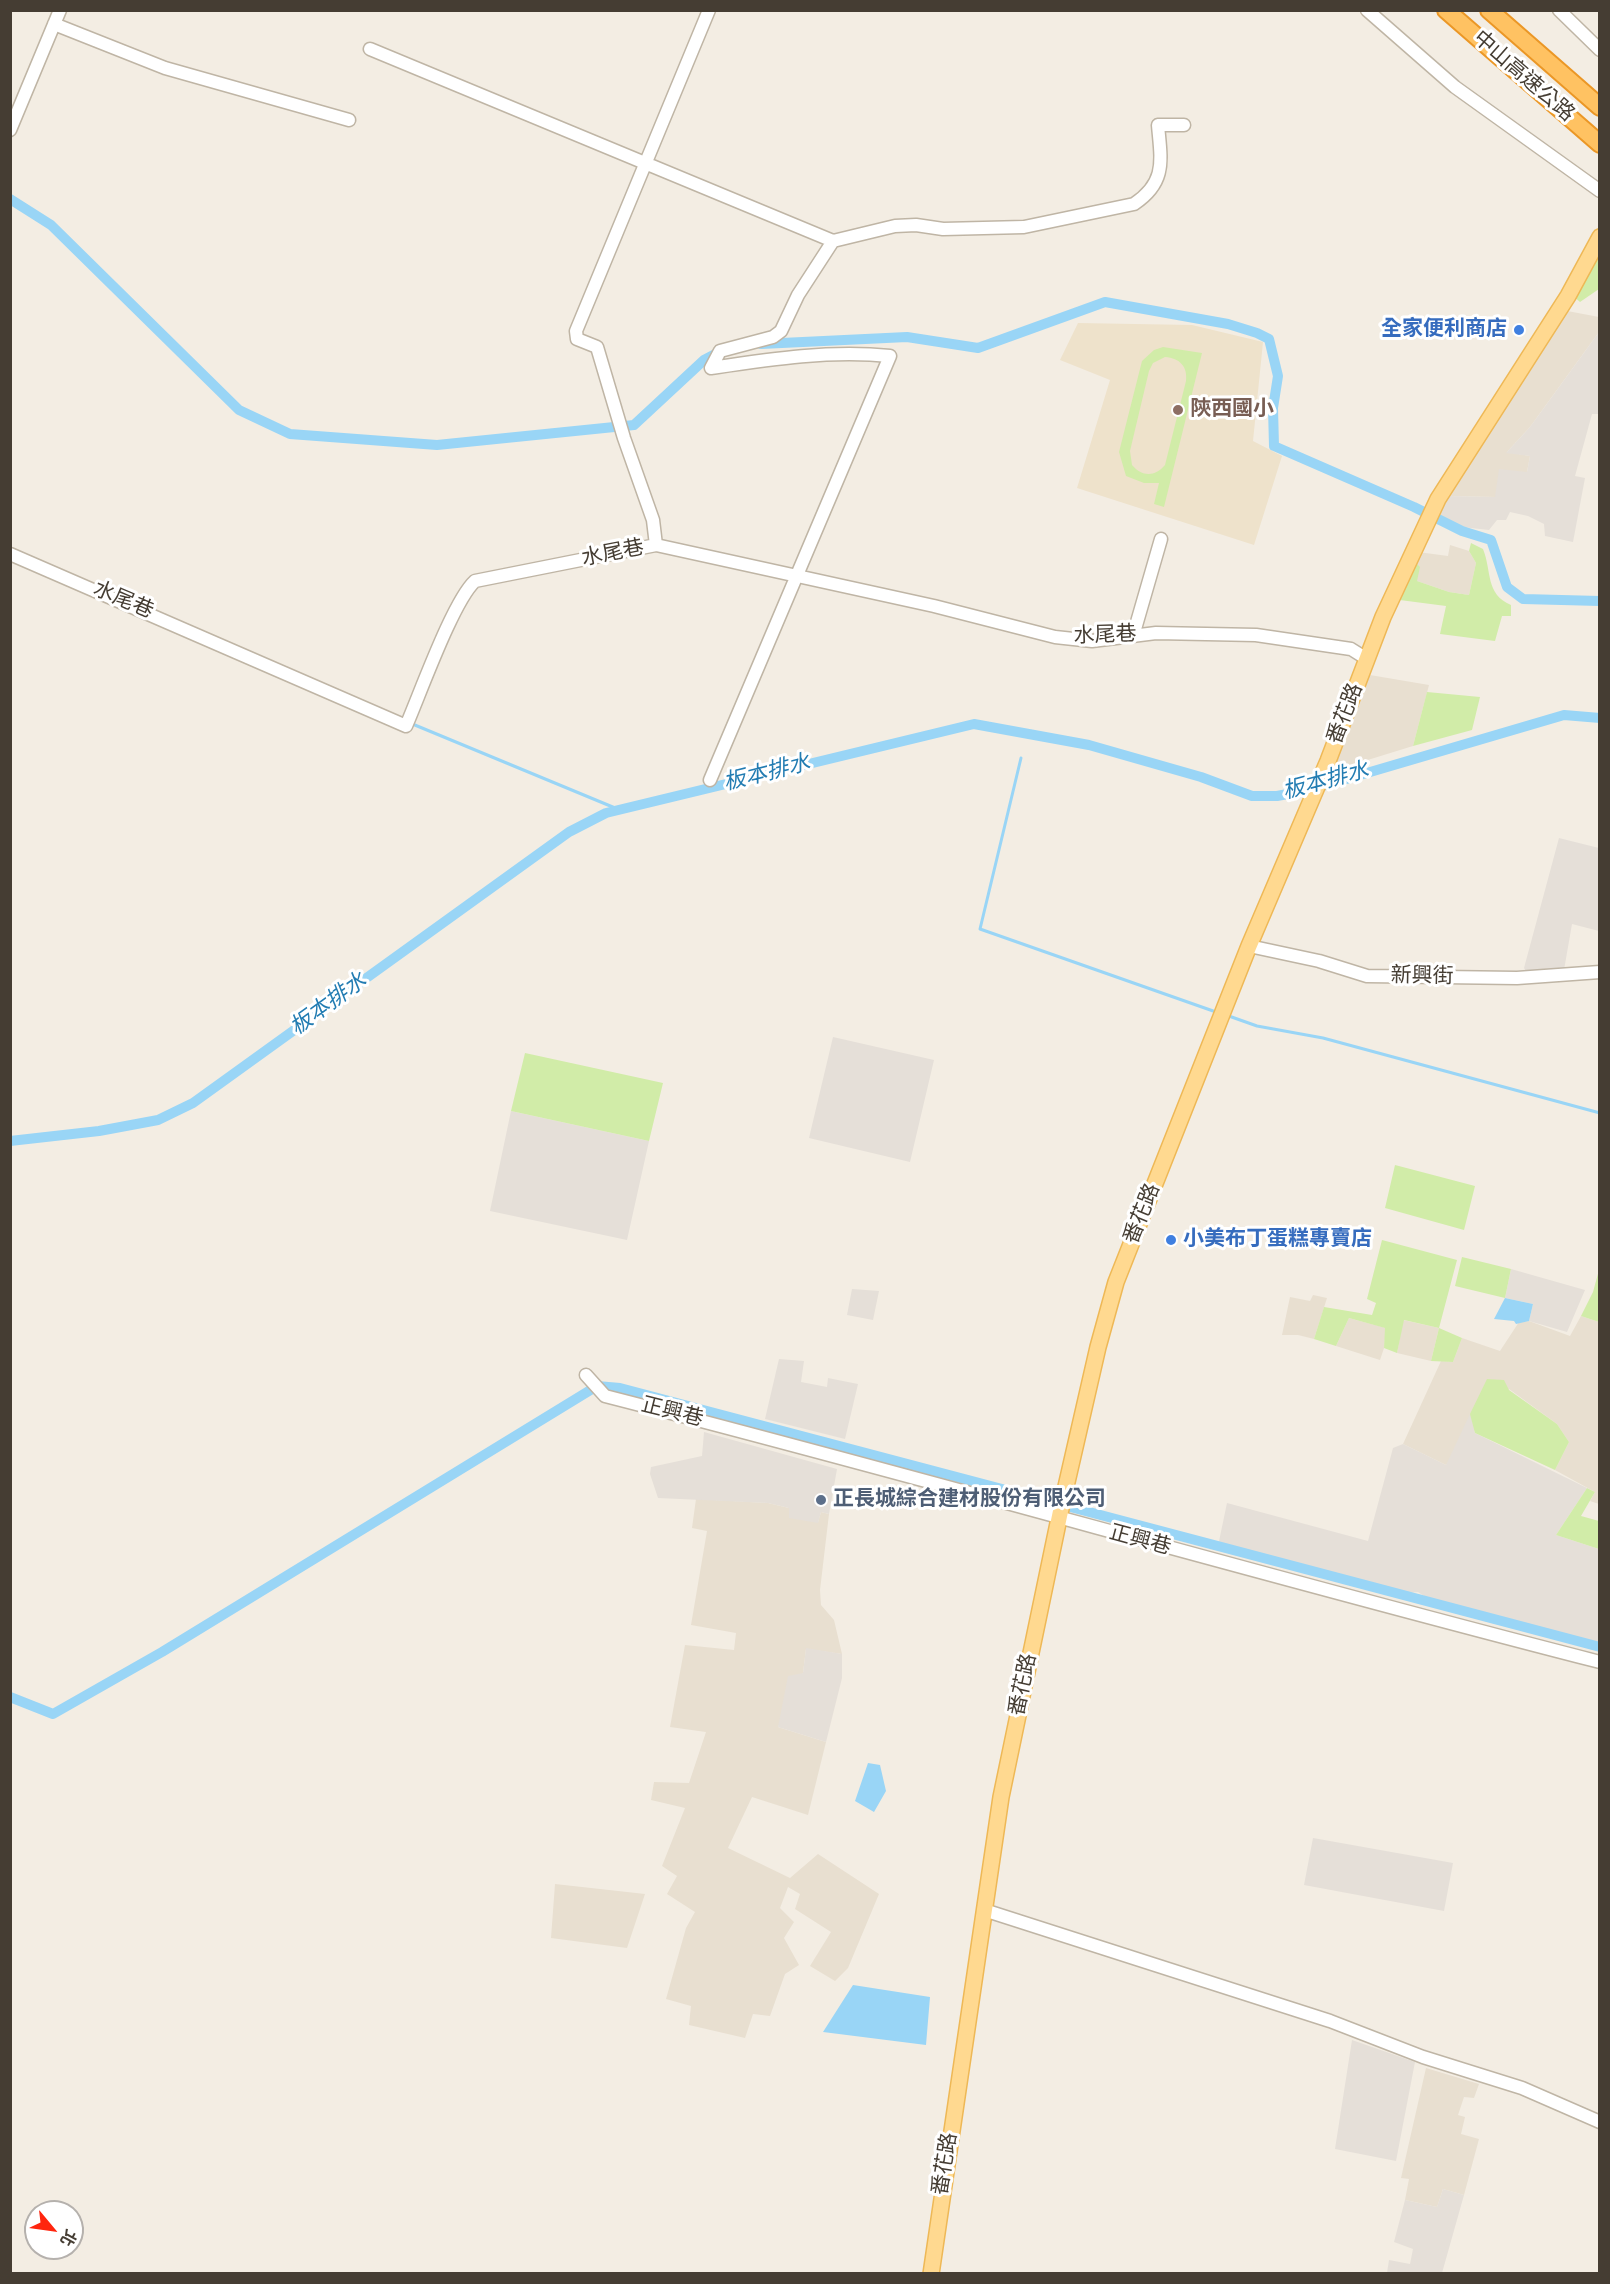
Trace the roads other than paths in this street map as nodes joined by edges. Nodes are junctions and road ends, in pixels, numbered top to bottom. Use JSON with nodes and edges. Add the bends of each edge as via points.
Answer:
{"nodes":[{"id":1,"x":60,"y":10,"type":"edge"},
{"id":2,"x":709,"y":10,"type":"edge"},
{"id":3,"x":1366,"y":10,"type":"edge"},
{"id":4,"x":1446,"y":10,"type":"edge"},
{"id":5,"x":1489,"y":10,"type":"edge"},
{"id":6,"x":1559,"y":10,"type":"edge"},
{"id":7,"x":54,"y":24,"type":"junction"},
{"id":8,"x":370,"y":49,"type":"dead end"},
{"id":9,"x":1599,"y":50,"type":"edge"},
{"id":10,"x":1599,"y":107,"type":"edge"},
{"id":11,"x":349,"y":120,"type":"dead end"},
{"id":12,"x":1184,"y":124,"type":"dead end"},
{"id":13,"x":10,"y":130,"type":"edge"},
{"id":14,"x":1599,"y":144,"type":"edge"},
{"id":15,"x":646,"y":164,"type":"junction"},
{"id":16,"x":1599,"y":191,"type":"edge"},
{"id":17,"x":1599,"y":237,"type":"edge"},
{"id":18,"x":833,"y":241,"type":"junction"},
{"id":19,"x":1161,"y":539,"type":"dead end"},
{"id":20,"x":656,"y":545,"type":"junction"},
{"id":21,"x":10,"y":554,"type":"edge"},
{"id":22,"x":796,"y":576,"type":"junction"},
{"id":23,"x":1133,"y":636,"type":"junction"},
{"id":24,"x":1367,"y":659,"type":"junction"},
{"id":25,"x":710,"y":780,"type":"dead end"},
{"id":26,"x":1249,"y":946,"type":"junction"},
{"id":27,"x":1599,"y":972,"type":"edge"},
{"id":28,"x":586,"y":1376,"type":"dead end"},
{"id":29,"x":1060,"y":1519,"type":"junction"},
{"id":30,"x":1599,"y":1662,"type":"edge"},
{"id":31,"x":984,"y":1910,"type":"junction"},
{"id":32,"x":1599,"y":2122,"type":"edge"},
{"id":33,"x":931,"y":2274,"type":"edge"}],
"edges":[{"from":1,"to":7,"type":"street"},
{"from":2,"to":15,"type":"street"},
{"from":3,"to":16,"type":"street","via":[[1455,87]]},
{"from":4,"to":14,"type":"highway","name":"中山高速公路"},
{"from":5,"to":10,"type":"highway","name":"中山高速公路"},
{"from":6,"to":9,"type":"street"},
{"from":7,"to":11,"type":"street","via":[[165,68]]},
{"from":7,"to":13,"type":"street"},
{"from":8,"to":15,"type":"street"},
{"from":12,"to":18,"type":"street","via":[[1158,125],[1160,174],[1148,193],[1134,204],[1024,227],[895,226]]},
{"from":15,"to":18,"type":"street"},
{"from":15,"to":20,"type":"street","via":[[576,331],[577,339],[597,347],[653,520]]},
{"from":17,"to":24,"type":"main road","name":"番花路","via":[[1568,296],[1438,499]]},
{"from":18,"to":22,"type":"street","via":[[798,295],[781,331],[773,337],[720,351],[711,368],[809,354],[890,356]]},
{"from":19,"to":23,"type":"street"},
{"from":20,"to":21,"type":"street","name":"水尾巷","via":[[475,581],[455,614],[406,726]]},
{"from":20,"to":22,"type":"street","name":"水尾巷"},
{"from":22,"to":23,"type":"street","name":"水尾巷","via":[[1055,637],[1092,641]]},
{"from":22,"to":25,"type":"street"},
{"from":23,"to":24,"type":"street","name":"水尾巷","via":[[1256,635],[1351,649]]},
{"from":24,"to":26,"type":"main road","name":"番花路"},
{"from":26,"to":27,"type":"street","name":"新興街","via":[[1367,976],[1517,978]]},
{"from":26,"to":29,"type":"main road","name":"番花路","via":[[1116,1282]]},
{"from":28,"to":29,"type":"street","name":"正興巷","via":[[604,1396],[791,1443]]},
{"from":29,"to":30,"type":"street","name":"正興巷"},
{"from":29,"to":31,"type":"main road","name":"番花路","via":[[1001,1797]]},
{"from":31,"to":32,"type":"street","via":[[1330,2021],[1423,2057],[1522,2088]]},
{"from":31,"to":33,"type":"main road","name":"番花路"}]}
